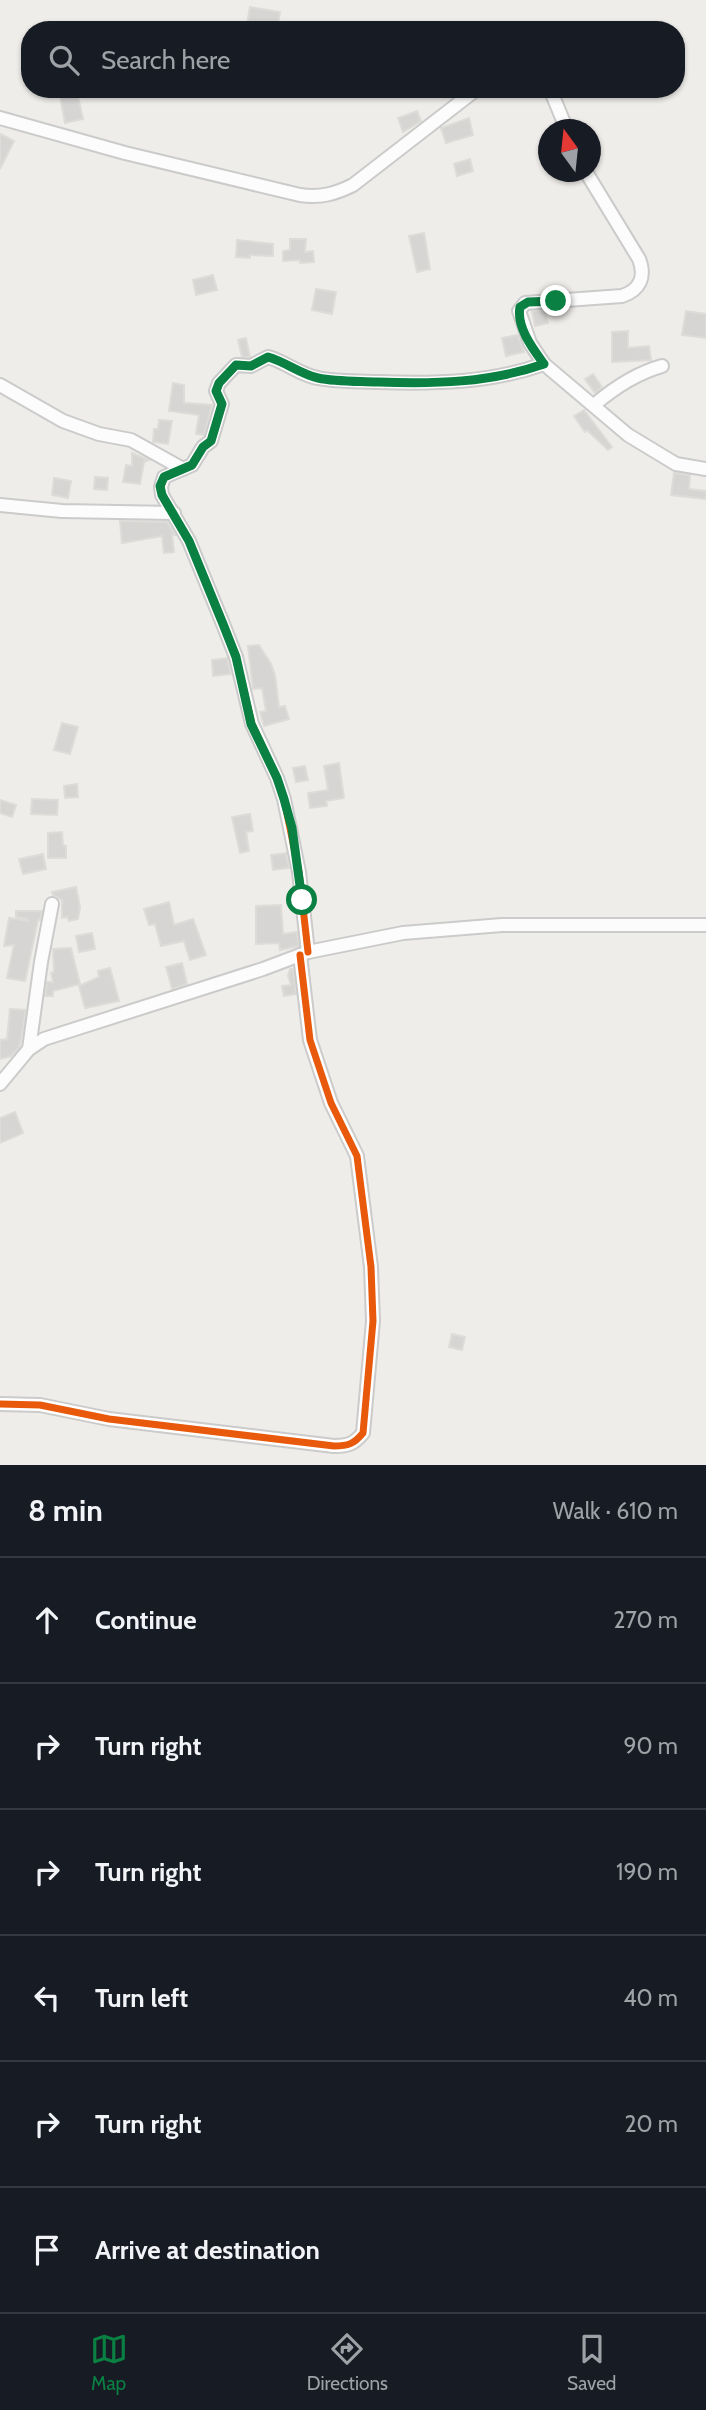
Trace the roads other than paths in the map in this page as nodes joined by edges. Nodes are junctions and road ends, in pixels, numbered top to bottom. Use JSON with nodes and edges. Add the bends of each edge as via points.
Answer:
{"nodes":[{"id":1,"x":465,"y":98,"type":"edge"},
{"id":2,"x":554,"y":98,"type":"edge"},
{"id":3,"x":0,"y":118,"type":"edge"},
{"id":4,"x":562,"y":119,"type":"edge"},
{"id":5,"x":592,"y":182,"type":"edge"},
{"id":6,"x":544,"y":364,"type":"junction"},
{"id":7,"x":662,"y":366,"type":"dead end"},
{"id":8,"x":0,"y":385,"type":"edge"},
{"id":9,"x":594,"y":405,"type":"junction"},
{"id":10,"x":183,"y":469,"type":"junction"},
{"id":11,"x":706,"y":469,"type":"edge"},
{"id":12,"x":0,"y":505,"type":"edge"},
{"id":13,"x":174,"y":513,"type":"junction"},
{"id":14,"x":52,"y":904,"type":"dead end"},
{"id":15,"x":706,"y":925,"type":"edge"},
{"id":16,"x":304,"y":953,"type":"junction"},
{"id":17,"x":29,"y":1049,"type":"junction"},
{"id":18,"x":0,"y":1084,"type":"edge"},
{"id":19,"x":0,"y":1404,"type":"edge"}],
"edges":[{"from":1,"to":3,"type":"street","via":[[353,185],[317,197],[137,156]]},
{"from":2,"to":4,"type":"street"},
{"from":5,"to":6,"type":"street","via":[[639,259],[643,275],[636,289],[622,296],[522,304],[521,324]]},
{"from":6,"to":9,"type":"street"},
{"from":6,"to":10,"type":"street","via":[[498,377],[428,383],[320,379],[268,357],[251,366],[236,365],[216,391],[222,404],[211,441],[192,465]]},
{"from":7,"to":9,"type":"street","via":[[642,373]]},
{"from":8,"to":10,"type":"street","via":[[63,421],[131,440]]},
{"from":9,"to":11,"type":"street","via":[[655,453],[676,464]]},
{"from":10,"to":13,"type":"street","via":[[161,481],[162,495]]},
{"from":12,"to":13,"type":"street"},
{"from":13,"to":16,"type":"street","via":[[236,657],[251,724],[284,799],[299,872]]},
{"from":14,"to":17,"type":"street"},
{"from":15,"to":16,"type":"street","via":[[446,928]]},
{"from":16,"to":17,"type":"street","via":[[44,1039]]},
{"from":16,"to":19,"type":"street","via":[[310,1040],[331,1103],[357,1156],[368,1240],[373,1321],[363,1433],[348,1446],[334,1446],[109,1419],[40,1405]]},
{"from":17,"to":18,"type":"street"}]}
